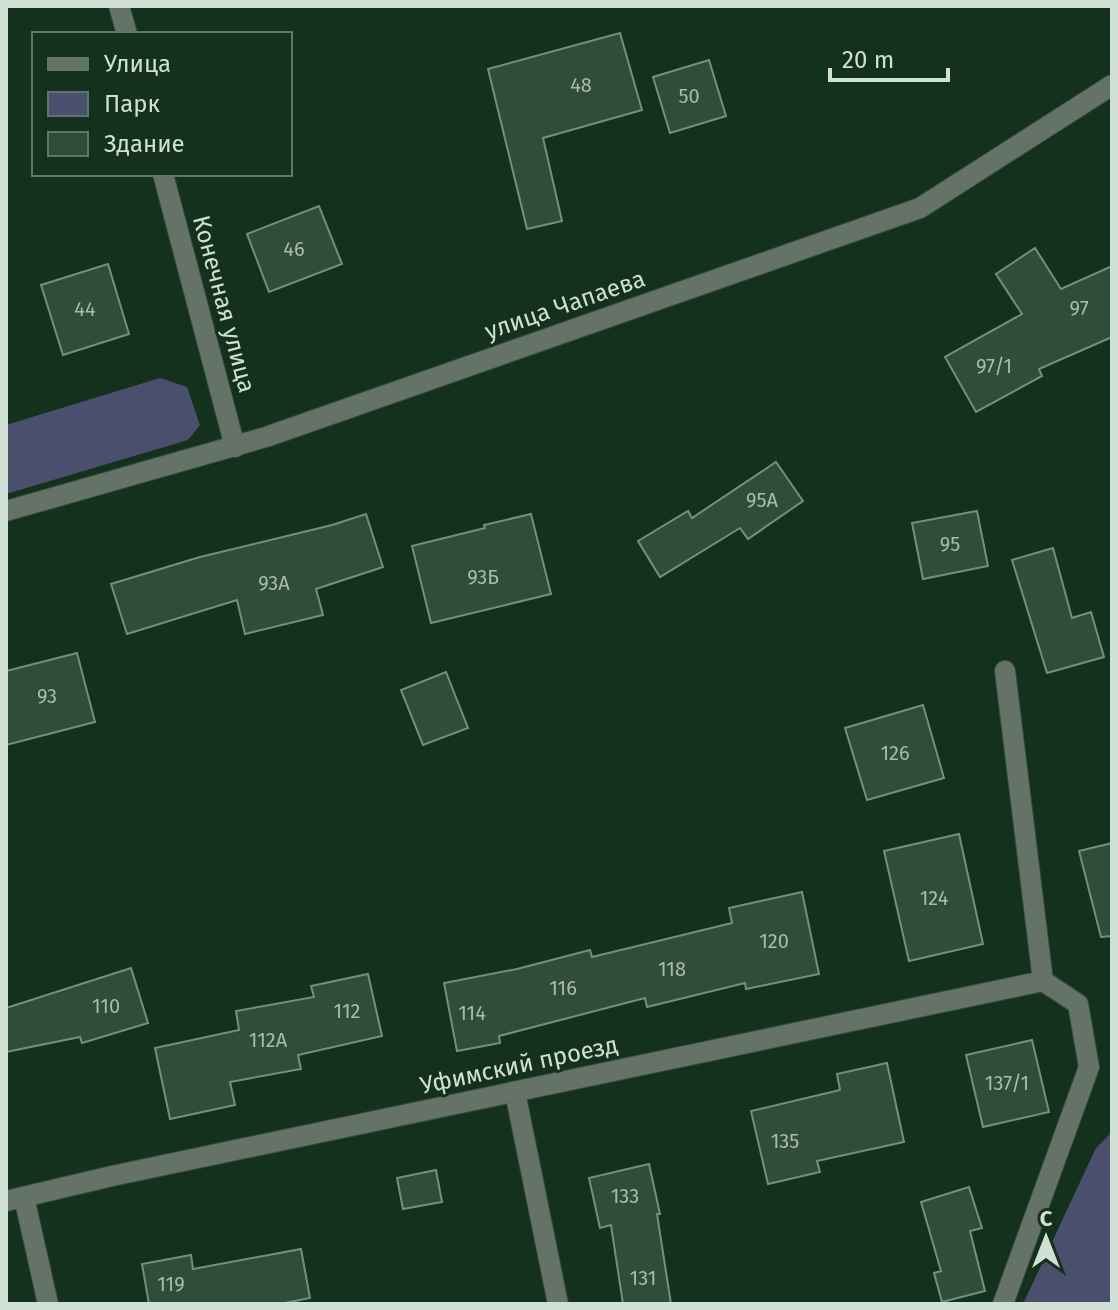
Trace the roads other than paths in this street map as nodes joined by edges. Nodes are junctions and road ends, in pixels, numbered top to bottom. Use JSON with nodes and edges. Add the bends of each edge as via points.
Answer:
{"nodes":[{"id":1,"x":119,"y":6,"type":"edge"},
{"id":2,"x":126,"y":32,"type":"edge"},
{"id":3,"x":1112,"y":85,"type":"edge"},
{"id":4,"x":164,"y":176,"type":"edge"},
{"id":5,"x":235,"y":447,"type":"junction"},
{"id":6,"x":6,"y":511,"type":"edge"},
{"id":7,"x":1005,"y":671,"type":"dead end"},
{"id":8,"x":1043,"y":981,"type":"junction"},
{"id":9,"x":515,"y":1092,"type":"junction"},
{"id":10,"x":15,"y":1199,"type":"edge"},
{"id":11,"x":48,"y":1304,"type":"edge"},
{"id":12,"x":558,"y":1304,"type":"edge"},
{"id":13,"x":1003,"y":1304,"type":"edge"}],
"edges":[{"from":1,"to":2,"type":"street"},
{"from":3,"to":5,"type":"street","name":"улица Чапаева","via":[[920,208]]},
{"from":4,"to":5,"type":"street","name":"Конечная улица"},
{"from":5,"to":6,"type":"street","name":"улица Чапаева"},
{"from":7,"to":8,"type":"street"},
{"from":8,"to":9,"type":"street","name":"Уфимский проезд"},
{"from":8,"to":13,"type":"street","via":[[1078,1004],[1089,1067]]},
{"from":9,"to":10,"type":"street","name":"Уфимский проезд"},
{"from":9,"to":12,"type":"street"},
{"from":10,"to":11,"type":"street"}]}
